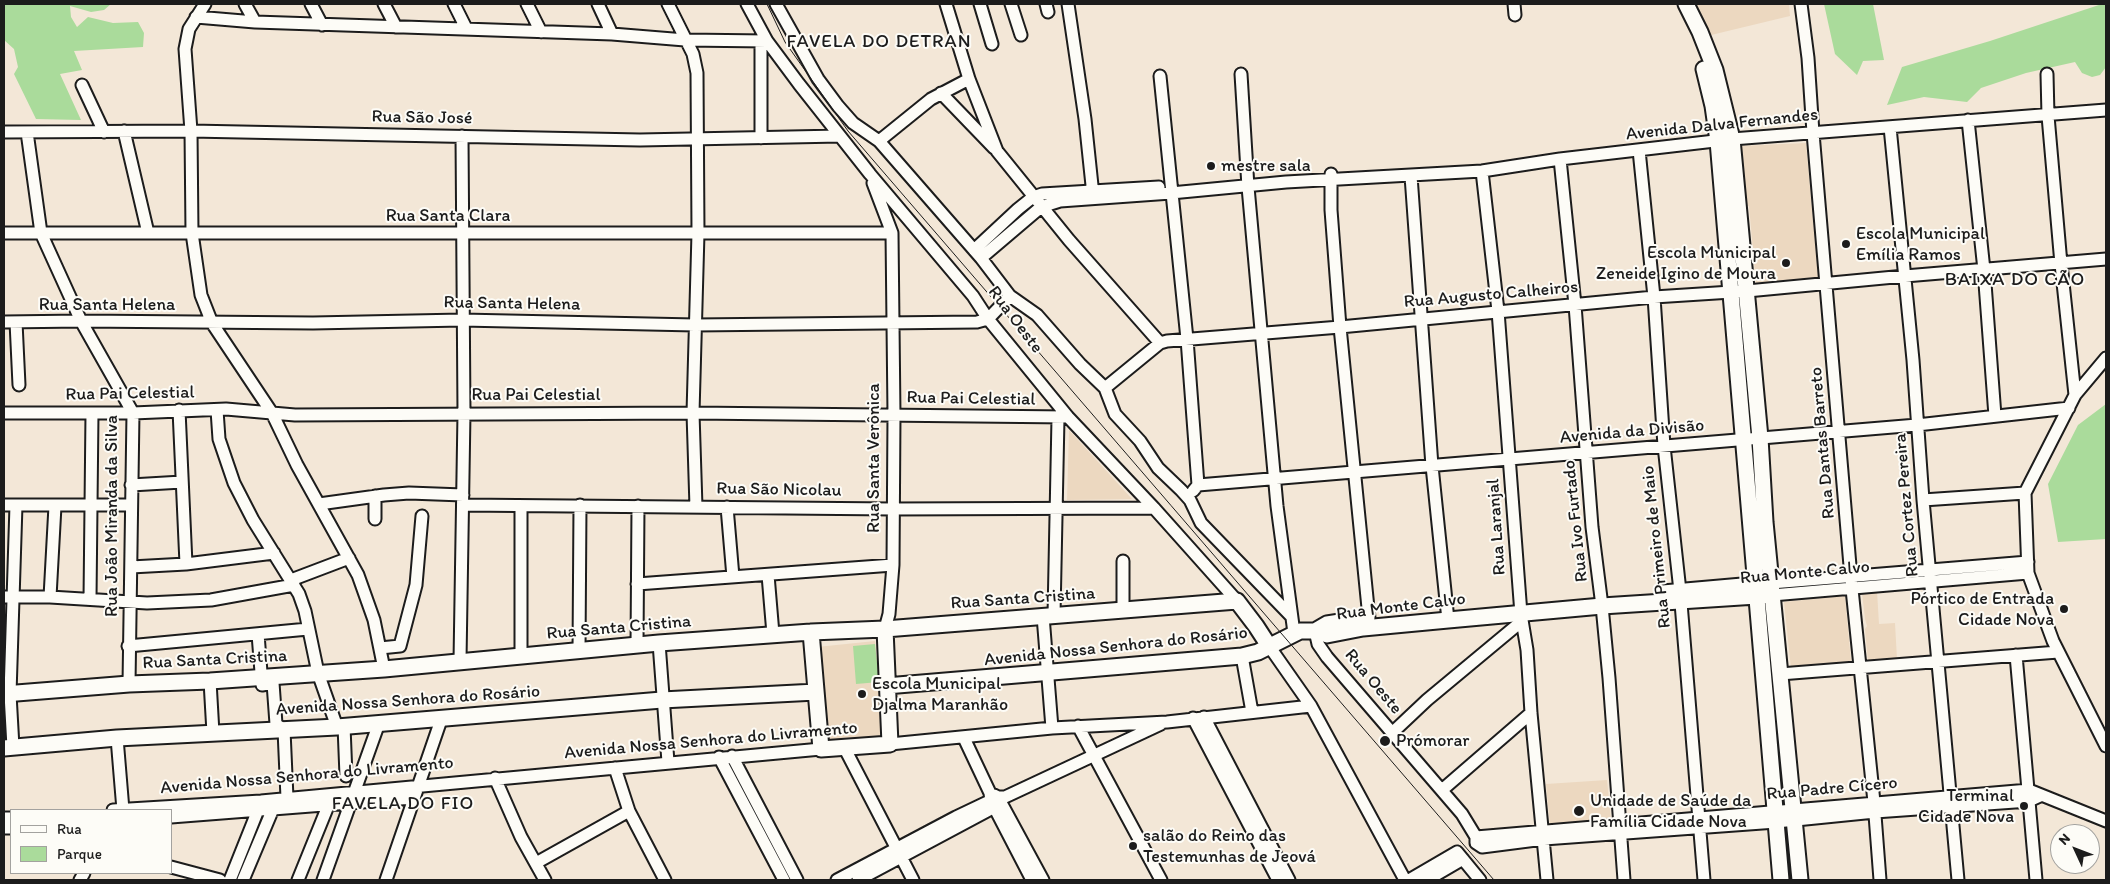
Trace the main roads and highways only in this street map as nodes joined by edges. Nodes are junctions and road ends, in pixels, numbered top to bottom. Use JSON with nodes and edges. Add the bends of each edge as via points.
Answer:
{"nodes":[{"id":1,"x":1675,"y":4,"type":"edge"},
{"id":2,"x":1686,"y":4,"type":"edge"},
{"id":3,"x":1725,"y":140,"type":"junction"},
{"id":4,"x":1756,"y":590,"type":"junction"},
{"id":5,"x":1772,"y":590,"type":"junction"},
{"id":6,"x":1237,"y":601,"type":"joint"},
{"id":7,"x":1448,"y":615,"type":"junction"},
{"id":8,"x":885,"y":629,"type":"junction"},
{"id":9,"x":1315,"y":631,"type":"junction"},
{"id":10,"x":811,"y":632,"type":"junction"},
{"id":11,"x":1269,"y":646,"type":"junction"},
{"id":12,"x":886,"y":686,"type":"junction"},
{"id":13,"x":816,"y":692,"type":"junction"},
{"id":14,"x":7,"y":694,"type":"edge"},
{"id":15,"x":890,"y":744,"type":"joint"},
{"id":16,"x":8,"y":747,"type":"edge"},
{"id":17,"x":1781,"y":880,"type":"edge"},
{"id":18,"x":1800,"y":880,"type":"edge"}],
"edges":[{"from":1,"to":3,"type":"main road","via":[[1701,59]]},
{"from":2,"to":3,"type":"main road","via":[[1715,70]]},
{"from":3,"to":4,"type":"main road","via":[[1730,292]]},
{"from":3,"to":5,"type":"main road","via":[[1747,291]]},
{"from":4,"to":5,"type":"main road","name":"Rua Monte Calvo"},
{"from":4,"to":7,"type":"main road","name":"Rua Monte Calvo","via":[[1521,613]]},
{"from":4,"to":17,"type":"main road"},
{"from":5,"to":18,"type":"main road"},
{"from":6,"to":8,"type":"main road","name":"Rua Santa Cristina"},
{"from":6,"to":11,"type":"main road","name":"Rua Oeste"},
{"from":7,"to":9,"type":"main road","name":"Rua Monte Calvo","via":[[1327,635]]},
{"from":7,"to":9,"type":"main road","name":"Rua Monte Calvo","via":[[1369,618],[1326,624]]},
{"from":8,"to":10,"type":"main road","name":"Rua Santa Cristina"},
{"from":8,"to":12,"type":"main road","name":"Rua Santa Verônica"},
{"from":9,"to":11,"type":"main road","name":"Avenida Nossa Senhora do Rosário","via":[[1294,633]]},
{"from":10,"to":13,"type":"main road"},
{"from":10,"to":14,"type":"main road","name":"Rua Santa Cristina","via":[[384,669]]},
{"from":11,"to":12,"type":"main road","name":"Avenida Nossa Senhora do Rosário","via":[[1242,656]]},
{"from":12,"to":15,"type":"main road","name":"Rua Santa Verônica"},
{"from":13,"to":15,"type":"main road","name":"Avenida Nossa Senhora do Livramento","via":[[821,749]]},
{"from":13,"to":16,"type":"main road","name":"Avenida Nossa Senhora do Rosário"}]}
